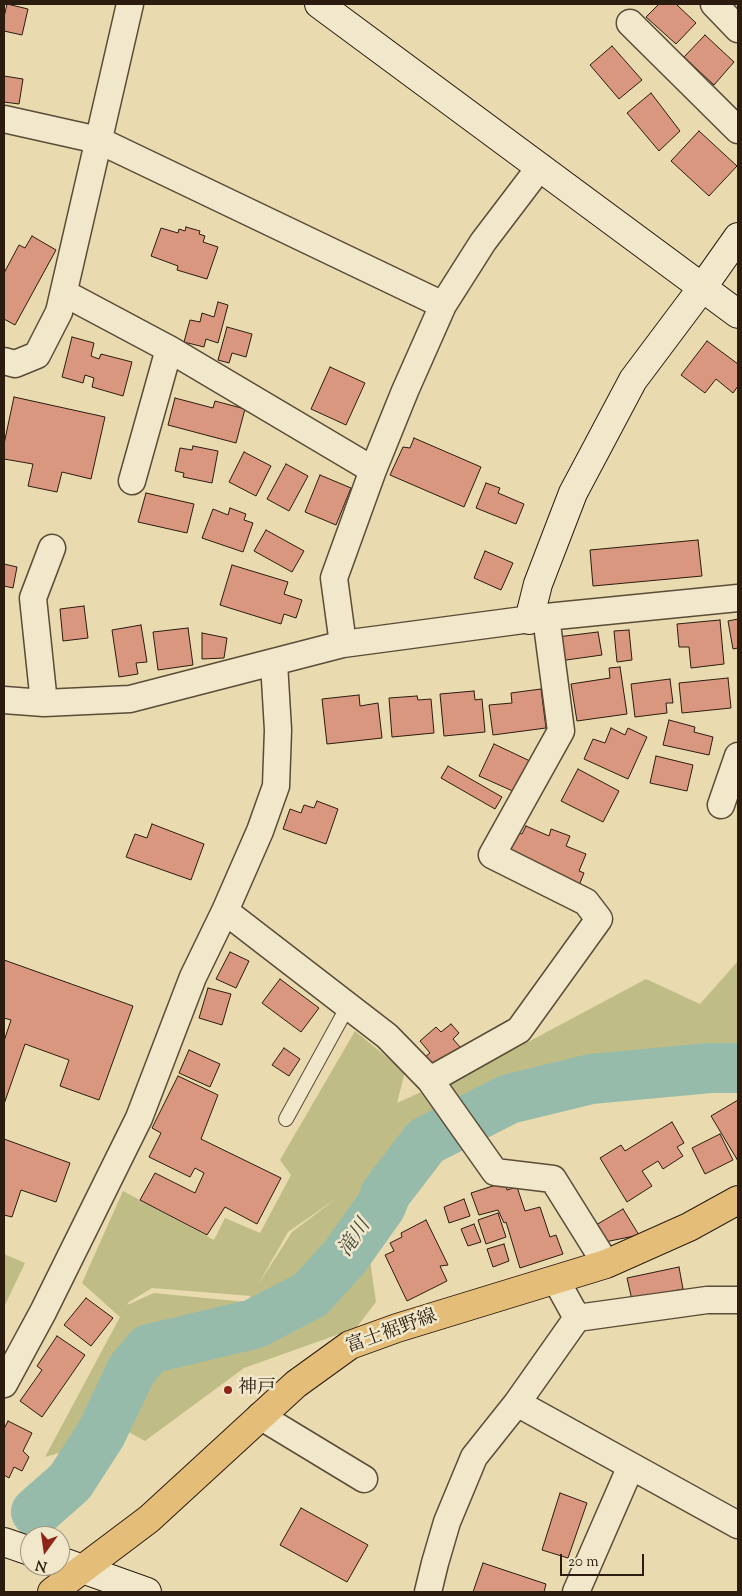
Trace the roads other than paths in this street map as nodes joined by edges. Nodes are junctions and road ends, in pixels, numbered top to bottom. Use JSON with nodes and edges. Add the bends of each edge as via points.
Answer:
{"nodes":[{"id":1,"x":130,"y":4,"type":"edge"},
{"id":2,"x":319,"y":4,"type":"edge"},
{"id":3,"x":714,"y":4,"type":"edge"},
{"id":4,"x":630,"y":23,"type":"dead end"},
{"id":5,"x":738,"y":29,"type":"edge"},
{"id":6,"x":4,"y":119,"type":"edge"},
{"id":7,"x":738,"y":130,"type":"edge"},
{"id":8,"x":98,"y":140,"type":"junction"},
{"id":9,"x":540,"y":167,"type":"junction"},
{"id":10,"x":738,"y":237,"type":"edge"},
{"id":11,"x":702,"y":288,"type":"junction"},
{"id":12,"x":64,"y":293,"type":"junction"},
{"id":13,"x":443,"y":305,"type":"junction"},
{"id":14,"x":738,"y":314,"type":"edge"},
{"id":15,"x":169,"y":348,"type":"junction"},
{"id":16,"x":4,"y":361,"type":"edge"},
{"id":17,"x":373,"y":470,"type":"junction"},
{"id":18,"x":132,"y":481,"type":"dead end"},
{"id":19,"x":52,"y":548,"type":"dead end"},
{"id":20,"x":738,"y":598,"type":"edge"},
{"id":21,"x":538,"y":618,"type":"junction"},
{"id":22,"x":343,"y":644,"type":"junction"},
{"id":23,"x":274,"y":663,"type":"junction"},
{"id":24,"x":4,"y":700,"type":"edge"},
{"id":25,"x":44,"y":703,"type":"junction"},
{"id":26,"x":738,"y":756,"type":"edge"},
{"id":27,"x":721,"y":805,"type":"dead end"},
{"id":28,"x":225,"y":910,"type":"junction"},
{"id":29,"x":348,"y":1006,"type":"junction"},
{"id":30,"x":430,"y":1080,"type":"junction"},
{"id":31,"x":286,"y":1119,"type":"dead end"},
{"id":32,"x":738,"y":1200,"type":"edge"},
{"id":33,"x":606,"y":1264,"type":"junction"},
{"id":34,"x":556,"y":1280,"type":"junction"},
{"id":35,"x":738,"y":1300,"type":"edge"},
{"id":36,"x":577,"y":1318,"type":"junction"},
{"id":37,"x":4,"y":1384,"type":"edge"},
{"id":38,"x":517,"y":1403,"type":"junction"},
{"id":39,"x":260,"y":1416,"type":"junction"},
{"id":40,"x":631,"y":1466,"type":"junction"},
{"id":41,"x":364,"y":1479,"type":"dead end"},
{"id":42,"x":738,"y":1525,"type":"edge"},
{"id":43,"x":4,"y":1542,"type":"edge"},
{"id":44,"x":20,"y":1548,"type":"edge"},
{"id":45,"x":72,"y":1565,"type":"edge"},
{"id":46,"x":52,"y":1592,"type":"edge"},
{"id":47,"x":147,"y":1592,"type":"edge"},
{"id":48,"x":428,"y":1592,"type":"edge"},
{"id":49,"x":576,"y":1592,"type":"edge"}],
"edges":[{"from":1,"to":8,"type":"street"},
{"from":2,"to":9,"type":"street"},
{"from":3,"to":5,"type":"street"},
{"from":4,"to":7,"type":"street"},
{"from":6,"to":8,"type":"street"},
{"from":8,"to":12,"type":"street"},
{"from":8,"to":13,"type":"street"},
{"from":9,"to":11,"type":"street"},
{"from":9,"to":13,"type":"street","via":[[483,242]]},
{"from":10,"to":11,"type":"street"},
{"from":11,"to":14,"type":"street"},
{"from":11,"to":21,"type":"street","via":[[633,380],[573,493],[538,584]]},
{"from":12,"to":15,"type":"street"},
{"from":12,"to":16,"type":"street","via":[[59,312],[37,355],[15,364]]},
{"from":13,"to":17,"type":"street"},
{"from":15,"to":17,"type":"street"},
{"from":15,"to":18,"type":"street"},
{"from":17,"to":22,"type":"street","via":[[334,578]]},
{"from":19,"to":25,"type":"street","via":[[33,598]]},
{"from":20,"to":21,"type":"street"},
{"from":21,"to":22,"type":"street"},
{"from":21,"to":30,"type":"street","via":[[561,731],[492,855],[586,902],[599,919],[519,1030]]},
{"from":22,"to":23,"type":"street"},
{"from":23,"to":25,"type":"street","via":[[130,699]]},
{"from":23,"to":28,"type":"street","via":[[278,730],[276,786],[260,832]]},
{"from":24,"to":25,"type":"street"},
{"from":26,"to":27,"type":"street"},
{"from":28,"to":29,"type":"street"},
{"from":28,"to":37,"type":"street","via":[[193,977],[139,1118]]},
{"from":29,"to":30,"type":"street","via":[[387,1036]]},
{"from":29,"to":31,"type":"lane"},
{"from":30,"to":33,"type":"street","via":[[495,1172],[553,1179]]},
{"from":32,"to":33,"type":"main road","name":"富士裾野線","via":[[689,1227]]},
{"from":33,"to":34,"type":"main road","name":"富士裾野線"},
{"from":34,"to":36,"type":"street"},
{"from":34,"to":39,"type":"main road","name":"富士裾野線","via":[[350,1345],[296,1384]]},
{"from":35,"to":36,"type":"street","via":[[707,1300]]},
{"from":36,"to":38,"type":"street"},
{"from":38,"to":40,"type":"street"},
{"from":38,"to":48,"type":"street","via":[[474,1456],[447,1522]]},
{"from":39,"to":41,"type":"street"},
{"from":39,"to":45,"type":"main road","name":"富士裾野線","via":[[149,1519]]},
{"from":40,"to":42,"type":"street"},
{"from":40,"to":49,"type":"street"},
{"from":43,"to":44,"type":"street"},
{"from":45,"to":46,"type":"main road","name":"富士裾野線"},
{"from":45,"to":47,"type":"street"}]}
